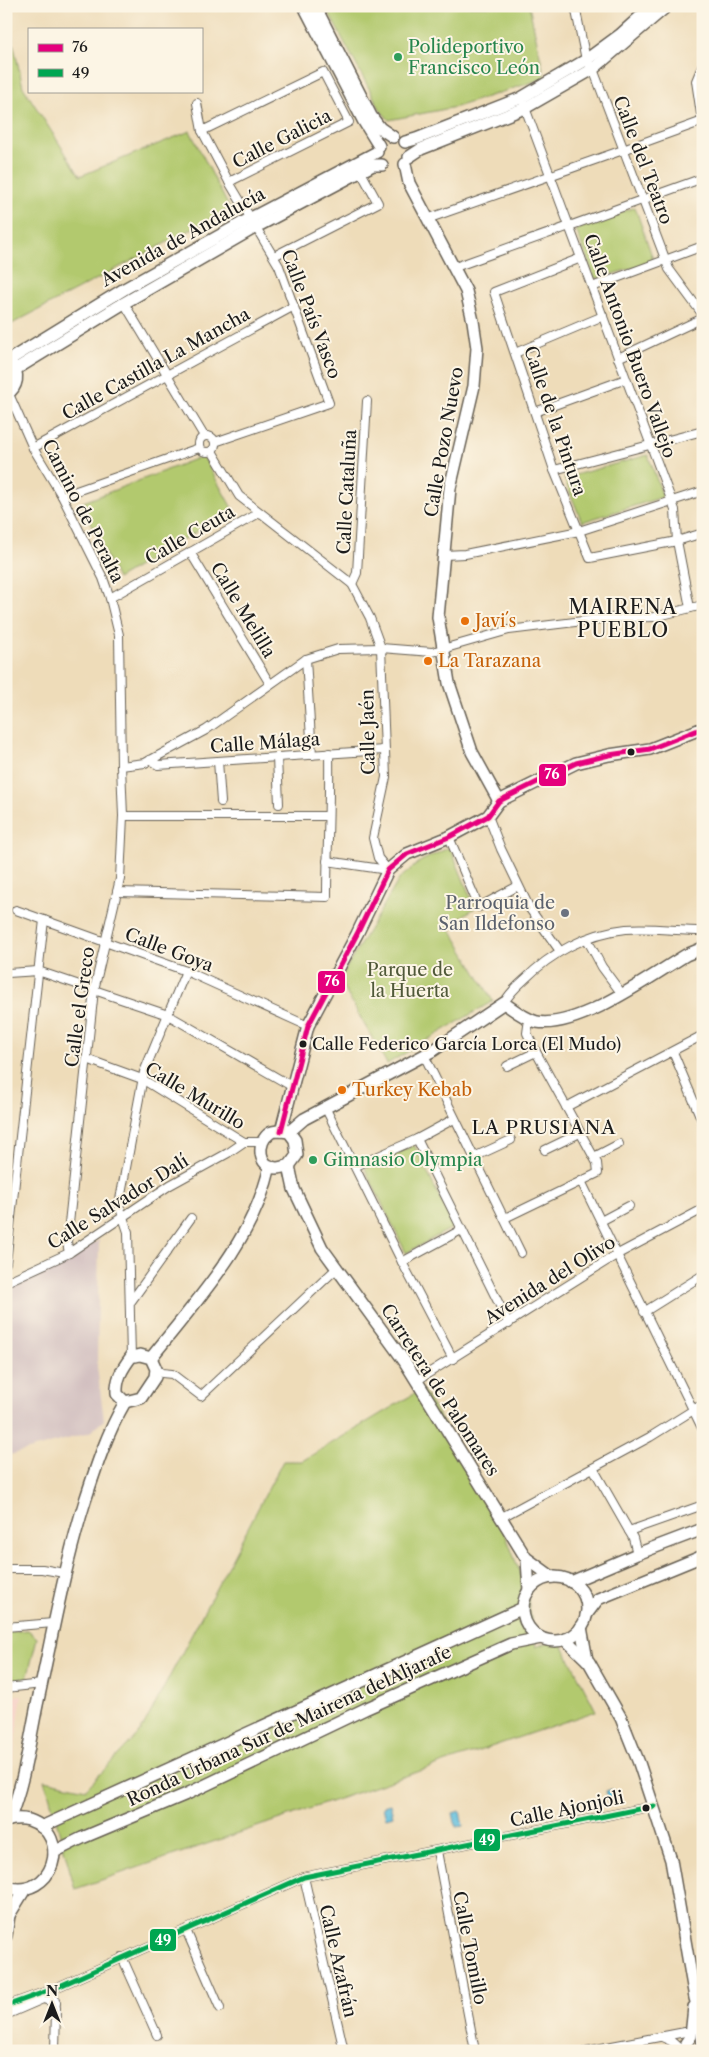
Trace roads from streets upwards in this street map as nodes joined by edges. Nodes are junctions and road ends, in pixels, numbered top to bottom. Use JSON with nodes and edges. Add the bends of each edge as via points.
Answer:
{"nodes":[{"id":1,"x":304,"y":6,"type":"edge"},
{"id":2,"x":315,"y":6,"type":"edge"},
{"id":3,"x":575,"y":6,"type":"edge"},
{"id":4,"x":652,"y":6,"type":"edge"},
{"id":5,"x":667,"y":6,"type":"edge"},
{"id":6,"x":703,"y":64,"type":"edge"},
{"id":7,"x":589,"y":65,"type":"junction"},
{"id":8,"x":197,"y":103,"type":"dead end"},
{"id":9,"x":523,"y":103,"type":"junction"},
{"id":10,"x":702,"y":121,"type":"edge"},
{"id":11,"x":202,"y":131,"type":"junction"},
{"id":12,"x":393,"y":137,"type":"junction"},
{"id":13,"x":405,"y":142,"type":"junction"},
{"id":14,"x":378,"y":149,"type":"junction"},
{"id":15,"x":624,"y":150,"type":"junction"},
{"id":16,"x":403,"y":163,"type":"junction"},
{"id":17,"x":382,"y":165,"type":"junction"},
{"id":18,"x":361,"y":172,"type":"junction"},
{"id":19,"x":550,"y":175,"type":"junction"},
{"id":20,"x":703,"y":178,"type":"edge"},
{"id":21,"x":229,"y":182,"type":"junction"},
{"id":22,"x":643,"y":200,"type":"junction"},
{"id":23,"x":427,"y":219,"type":"junction"},
{"id":24,"x":253,"y":222,"type":"junction"},
{"id":25,"x":569,"y":226,"type":"junction"},
{"id":26,"x":703,"y":246,"type":"edge"},
{"id":27,"x":274,"y":256,"type":"junction"},
{"id":28,"x":581,"y":258,"type":"junction"},
{"id":29,"x":666,"y":260,"type":"junction"},
{"id":30,"x":455,"y":267,"type":"junction"},
{"id":31,"x":592,"y":287,"type":"junction"},
{"id":32,"x":124,"y":303,"type":"junction"},
{"id":33,"x":294,"y":306,"type":"junction"},
{"id":34,"x":603,"y":316,"type":"junction"},
{"id":35,"x":703,"y":317,"type":"edge"},
{"id":36,"x":514,"y":353,"type":"junction"},
{"id":37,"x":618,"y":358,"type":"junction"},
{"id":38,"x":10,"y":363,"type":"edge"},
{"id":39,"x":168,"y":375,"type":"junction"},
{"id":40,"x":626,"y":379,"type":"junction"},
{"id":41,"x":8,"y":394,"type":"edge"},
{"id":42,"x":367,"y":401,"type":"dead end"},
{"id":43,"x":534,"y":412,"type":"junction"},
{"id":44,"x":703,"y":431,"type":"edge"},
{"id":45,"x":204,"y":436,"type":"junction"},
{"id":46,"x":215,"y":442,"type":"junction"},
{"id":47,"x":651,"y":446,"type":"junction"},
{"id":48,"x":33,"y":448,"type":"junction"},
{"id":49,"x":199,"y":448,"type":"junction"},
{"id":50,"x":212,"y":451,"type":"junction"},
{"id":51,"x":554,"y":470,"type":"junction"},
{"id":52,"x":703,"y":491,"type":"edge"},
{"id":53,"x":62,"y":496,"type":"junction"},
{"id":54,"x":672,"y":500,"type":"junction"},
{"id":55,"x":259,"y":513,"type":"junction"},
{"id":56,"x":579,"y":531,"type":"junction"},
{"id":57,"x":703,"y":533,"type":"edge"},
{"id":58,"x":677,"y":541,"type":"junction"},
{"id":59,"x":190,"y":552,"type":"junction"},
{"id":60,"x":444,"y":555,"type":"junction"},
{"id":61,"x":352,"y":584,"type":"junction"},
{"id":62,"x":110,"y":598,"type":"junction"},
{"id":63,"x":703,"y":605,"type":"edge"},
{"id":64,"x":690,"y":608,"type":"junction"},
{"id":65,"x":381,"y":648,"type":"junction"},
{"id":66,"x":442,"y":648,"type":"junction"},
{"id":67,"x":306,"y":659,"type":"junction"},
{"id":68,"x":270,"y":684,"type":"junction"},
{"id":69,"x":703,"y":728,"type":"edge"},
{"id":70,"x":384,"y":750,"type":"junction"},
{"id":71,"x":329,"y":754,"type":"junction"},
{"id":72,"x":312,"y":755,"type":"junction"},
{"id":73,"x":277,"y":757,"type":"junction"},
{"id":74,"x":150,"y":760,"type":"junction"},
{"id":75,"x":218,"y":761,"type":"junction"},
{"id":76,"x":121,"y":766,"type":"junction"},
{"id":77,"x":499,"y":801,"type":"junction"},
{"id":78,"x":221,"y":802,"type":"dead end"},
{"id":79,"x":279,"y":804,"type":"dead end"},
{"id":80,"x":123,"y":816,"type":"junction"},
{"id":81,"x":327,"y":816,"type":"junction"},
{"id":82,"x":488,"y":816,"type":"junction"},
{"id":83,"x":449,"y":837,"type":"junction"},
{"id":84,"x":327,"y":861,"type":"junction"},
{"id":85,"x":388,"y":870,"type":"junction"},
{"id":86,"x":518,"y":886,"type":"junction"},
{"id":87,"x":117,"y":892,"type":"junction"},
{"id":88,"x":16,"y":910,"type":"dead end"},
{"id":89,"x":44,"y":920,"type":"junction"},
{"id":90,"x":703,"y":931,"type":"edge"},
{"id":91,"x":586,"y":939,"type":"junction"},
{"id":92,"x":104,"y":942,"type":"junction"},
{"id":93,"x":703,"y":948,"type":"edge"},
{"id":94,"x":560,"y":950,"type":"junction"},
{"id":95,"x":38,"y":971,"type":"junction"},
{"id":96,"x":186,"y":971,"type":"junction"},
{"id":97,"x":8,"y":973,"type":"dead end"},
{"id":98,"x":94,"y":990,"type":"junction"},
{"id":99,"x":622,"y":994,"type":"junction"},
{"id":100,"x":504,"y":1003,"type":"junction"},
{"id":101,"x":168,"y":1015,"type":"junction"},
{"id":102,"x":529,"y":1019,"type":"junction"},
{"id":103,"x":308,"y":1026,"type":"junction"},
{"id":104,"x":703,"y":1035,"type":"edge"},
{"id":105,"x":536,"y":1052,"type":"junction"},
{"id":106,"x":673,"y":1052,"type":"junction"},
{"id":107,"x":424,"y":1055,"type":"junction"},
{"id":108,"x":87,"y":1059,"type":"junction"},
{"id":109,"x":507,"y":1066,"type":"dead end"},
{"id":110,"x":142,"y":1079,"type":"junction"},
{"id":111,"x":293,"y":1087,"type":"junction"},
{"id":112,"x":325,"y":1107,"type":"junction"},
{"id":113,"x":566,"y":1107,"type":"junction"},
{"id":114,"x":454,"y":1119,"type":"junction"},
{"id":115,"x":703,"y":1124,"type":"edge"},
{"id":116,"x":285,"y":1131,"type":"junction"},
{"id":117,"x":580,"y":1133,"type":"junction"},
{"id":118,"x":417,"y":1139,"type":"junction"},
{"id":119,"x":511,"y":1140,"type":"dead end"},
{"id":120,"x":244,"y":1142,"type":"junction"},
{"id":121,"x":261,"y":1142,"type":"junction"},
{"id":122,"x":618,"y":1144,"type":"dead end"},
{"id":123,"x":545,"y":1150,"type":"dead end"},
{"id":124,"x":474,"y":1157,"type":"junction"},
{"id":125,"x":594,"y":1158,"type":"junction"},
{"id":126,"x":289,"y":1166,"type":"junction"},
{"id":127,"x":356,"y":1166,"type":"junction"},
{"id":128,"x":273,"y":1167,"type":"junction"},
{"id":129,"x":580,"y":1181,"type":"junction"},
{"id":130,"x":294,"y":1189,"type":"junction"},
{"id":131,"x":629,"y":1206,"type":"dead end"},
{"id":132,"x":703,"y":1209,"type":"edge"},
{"id":133,"x":123,"y":1218,"type":"junction"},
{"id":134,"x":191,"y":1218,"type":"dead end"},
{"id":135,"x":505,"y":1218,"type":"junction"},
{"id":136,"x":601,"y":1221,"type":"junction"},
{"id":137,"x":461,"y":1230,"type":"junction"},
{"id":138,"x":69,"y":1253,"type":"junction"},
{"id":139,"x":521,"y":1253,"type":"dead end"},
{"id":140,"x":616,"y":1255,"type":"junction"},
{"id":141,"x":402,"y":1262,"type":"junction"},
{"id":142,"x":6,"y":1263,"type":"edge"},
{"id":143,"x":336,"y":1269,"type":"junction"},
{"id":144,"x":703,"y":1275,"type":"edge"},
{"id":145,"x":6,"y":1282,"type":"edge"},
{"id":146,"x":130,"y":1303,"type":"junction"},
{"id":147,"x":644,"y":1312,"type":"junction"},
{"id":148,"x":509,"y":1324,"type":"junction"},
{"id":149,"x":140,"y":1357,"type":"junction"},
{"id":150,"x":453,"y":1359,"type":"junction"},
{"id":151,"x":156,"y":1369,"type":"junction"},
{"id":152,"x":416,"y":1381,"type":"junction"},
{"id":153,"x":125,"y":1402,"type":"junction"},
{"id":154,"x":703,"y":1404,"type":"edge"},
{"id":155,"x":693,"y":1411,"type":"junction"},
{"id":156,"x":703,"y":1430,"type":"edge"},
{"id":157,"x":594,"y":1468,"type":"junction"},
{"id":158,"x":703,"y":1505,"type":"edge"},
{"id":159,"x":502,"y":1517,"type":"junction"},
{"id":160,"x":703,"y":1529,"type":"edge"},
{"id":161,"x":628,"y":1531,"type":"junction"},
{"id":162,"x":637,"y":1554,"type":"junction"},
{"id":163,"x":703,"y":1556,"type":"edge"},
{"id":164,"x":527,"y":1560,"type":"junction"},
{"id":165,"x":6,"y":1568,"type":"edge"},
{"id":166,"x":64,"y":1573,"type":"junction"},
{"id":167,"x":552,"y":1577,"type":"junction"},
{"id":168,"x":572,"y":1582,"type":"junction"},
{"id":169,"x":529,"y":1590,"type":"junction"},
{"id":170,"x":523,"y":1608,"type":"junction"},
{"id":171,"x":586,"y":1615,"type":"junction"},
{"id":172,"x":53,"y":1624,"type":"junction"},
{"id":173,"x":6,"y":1627,"type":"edge"},
{"id":174,"x":581,"y":1627,"type":"junction"},
{"id":175,"x":540,"y":1638,"type":"junction"},
{"id":176,"x":565,"y":1639,"type":"junction"},
{"id":177,"x":588,"y":1660,"type":"junction"},
{"id":178,"x":42,"y":1684,"type":"junction"},
{"id":179,"x":6,"y":1688,"type":"edge"},
{"id":180,"x":19,"y":1793,"type":"junction"},
{"id":181,"x":654,"y":1806,"type":"junction"},
{"id":182,"x":26,"y":1819,"type":"junction"},
{"id":183,"x":8,"y":1820,"type":"edge"},
{"id":184,"x":41,"y":1827,"type":"junction"},
{"id":185,"x":437,"y":1851,"type":"junction"},
{"id":186,"x":54,"y":1852,"type":"junction"},
{"id":187,"x":304,"y":1878,"type":"junction"},
{"id":188,"x":6,"y":1887,"type":"edge"},
{"id":189,"x":25,"y":1889,"type":"junction"},
{"id":190,"x":6,"y":1902,"type":"edge"},
{"id":191,"x":9,"y":1915,"type":"junction"},
{"id":192,"x":186,"y":1930,"type":"junction"},
{"id":193,"x":6,"y":1936,"type":"edge"},
{"id":194,"x":122,"y":1957,"type":"junction"},
{"id":195,"x":53,"y":1989,"type":"junction"},
{"id":196,"x":695,"y":1998,"type":"junction"},
{"id":197,"x":56,"y":2004,"type":"junction"},
{"id":198,"x":6,"y":2006,"type":"edge"},
{"id":199,"x":220,"y":2008,"type":"dead end"},
{"id":200,"x":6,"y":2014,"type":"edge"},
{"id":201,"x":157,"y":2035,"type":"dead end"},
{"id":202,"x":662,"y":2037,"type":"junction"},
{"id":203,"x":683,"y":2044,"type":"edge"},
{"id":204,"x":703,"y":2046,"type":"edge"},
{"id":205,"x":55,"y":2051,"type":"edge"},
{"id":206,"x":344,"y":2051,"type":"edge"},
{"id":207,"x":475,"y":2051,"type":"edge"},
{"id":208,"x":586,"y":2051,"type":"edge"}],
"edges":[{"from":1,"to":14,"type":"street"},
{"from":2,"to":12,"type":"street","via":[[371,116]]},
{"from":3,"to":7,"type":"street","name":"Calle del Teatro"},
{"from":4,"to":7,"type":"street"},
{"from":5,"to":7,"type":"street"},
{"from":6,"to":10,"type":"street","via":[[696,81]]},
{"from":7,"to":9,"type":"street"},
{"from":7,"to":15,"type":"street","name":"Calle del Teatro"},
{"from":8,"to":11,"type":"street","name":"Calle País Vasco"},
{"from":9,"to":13,"type":"street"},
{"from":9,"to":16,"type":"street","via":[[421,149]]},
{"from":9,"to":19,"type":"street","name":"Calle Antonio Buero Vallejo"},
{"from":10,"to":15,"type":"street"},
{"from":11,"to":21,"type":"street","name":"Calle País Vasco"},
{"from":11,"to":21,"type":"street","name":"Calle Galicia","via":[[323,72],[349,122]]},
{"from":12,"to":13,"type":"street"},
{"from":12,"to":14,"type":"street","via":[[386,139]]},
{"from":13,"to":16,"type":"street","via":[[408,147]]},
{"from":14,"to":17,"type":"street"},
{"from":14,"to":24,"type":"street","name":"Avenida de Andalucía"},
{"from":15,"to":19,"type":"street"},
{"from":15,"to":22,"type":"street","name":"Calle del Teatro"},
{"from":16,"to":17,"type":"street","via":[[389,169]]},
{"from":16,"to":23,"type":"street","name":"Calle Pozo Nuevo"},
{"from":17,"to":18,"type":"street","name":"Avenida de Andalucía","via":[[373,165]]},
{"from":18,"to":24,"type":"street","name":"Avenida de Andalucía"},
{"from":18,"to":27,"type":"street","via":[[378,203]]},
{"from":19,"to":23,"type":"street"},
{"from":19,"to":25,"type":"street","name":"Calle Antonio Buero Vallejo"},
{"from":20,"to":22,"type":"street"},
{"from":21,"to":24,"type":"street","name":"Calle País Vasco"},
{"from":22,"to":25,"type":"street"},
{"from":22,"to":29,"type":"street","name":"Calle del Teatro"},
{"from":23,"to":30,"type":"street","name":"Calle Pozo Nuevo"},
{"from":24,"to":27,"type":"street","name":"Calle País Vasco"},
{"from":24,"to":32,"type":"street","name":"Avenida de Andalucía"},
{"from":24,"to":38,"type":"street","name":"Avenida de Andalucía","via":[[126,288]]},
{"from":25,"to":28,"type":"street","name":"Calle Antonio Buero Vallejo"},
{"from":25,"to":30,"type":"street"},
{"from":26,"to":29,"type":"street"},
{"from":27,"to":33,"type":"street","name":"Calle País Vasco"},
{"from":28,"to":31,"type":"street","name":"Calle Antonio Buero Vallejo"},
{"from":28,"to":36,"type":"street","name":"Calle de la Pintura","via":[[494,292]]},
{"from":29,"to":31,"type":"street"},
{"from":29,"to":35,"type":"street","name":"Calle del Teatro"},
{"from":30,"to":60,"type":"street","name":"Calle Pozo Nuevo","via":[[466,291],[477,348],[474,386],[450,488]]},
{"from":31,"to":34,"type":"street","name":"Calle Antonio Buero Vallejo"},
{"from":32,"to":38,"type":"street","name":"Avenida de Andalucía"},
{"from":32,"to":39,"type":"street"},
{"from":33,"to":39,"type":"street","name":"Calle Castilla La Mancha"},
{"from":33,"to":46,"type":"street","name":"Calle País Vasco","via":[[329,404]]},
{"from":34,"to":36,"type":"street"},
{"from":34,"to":37,"type":"street","name":"Calle Antonio Buero Vallejo"},
{"from":35,"to":37,"type":"street"},
{"from":36,"to":43,"type":"street","name":"Calle de la Pintura"},
{"from":37,"to":40,"type":"street","name":"Calle Antonio Buero Vallejo"},
{"from":38,"to":41,"type":"street","via":[[17,383]]},
{"from":39,"to":45,"type":"street"},
{"from":39,"to":48,"type":"street","name":"Calle Castilla La Mancha"},
{"from":40,"to":43,"type":"street"},
{"from":40,"to":47,"type":"street","name":"Calle Antonio Buero Vallejo"},
{"from":41,"to":48,"type":"street","name":"Camino de Peralta"},
{"from":42,"to":61,"type":"street","name":"Calle Cataluña","via":[[357,573]]},
{"from":43,"to":51,"type":"street","name":"Calle de la Pintura"},
{"from":44,"to":47,"type":"street"},
{"from":45,"to":46,"type":"street"},
{"from":45,"to":49,"type":"street"},
{"from":46,"to":50,"type":"street"},
{"from":47,"to":51,"type":"street"},
{"from":47,"to":54,"type":"street","name":"Calle Antonio Buero Vallejo"},
{"from":48,"to":53,"type":"street","name":"Camino de Peralta"},
{"from":49,"to":50,"type":"street","via":[[206,453]]},
{"from":49,"to":53,"type":"street"},
{"from":50,"to":55,"type":"street","via":[[239,496]]},
{"from":51,"to":56,"type":"street","name":"Calle de la Pintura"},
{"from":52,"to":54,"type":"street"},
{"from":53,"to":62,"type":"street","name":"Camino de Peralta"},
{"from":54,"to":56,"type":"street"},
{"from":54,"to":58,"type":"street","name":"Calle Antonio Buero Vallejo"},
{"from":55,"to":59,"type":"street","name":"Calle Ceuta"},
{"from":55,"to":61,"type":"street"},
{"from":56,"to":58,"type":"street","name":"Calle de la Pintura","via":[[590,558]]},
{"from":56,"to":60,"type":"street","via":[[465,554]]},
{"from":57,"to":58,"type":"street"},
{"from":58,"to":64,"type":"street","name":"Calle Antonio Buero Vallejo"},
{"from":59,"to":62,"type":"street","name":"Calle Ceuta"},
{"from":59,"to":68,"type":"street","name":"Calle Melilla"},
{"from":60,"to":66,"type":"street","name":"Calle Pozo Nuevo","via":[[438,617]]},
{"from":61,"to":65,"type":"street","name":"Calle Jaén"},
{"from":62,"to":76,"type":"street","name":"Camino de Peralta","via":[[119,635]]},
{"from":63,"to":64,"type":"street"},
{"from":64,"to":66,"type":"street","via":[[654,616],[509,630]]},
{"from":65,"to":66,"type":"street","via":[[432,652]]},
{"from":65,"to":67,"type":"street","via":[[338,649]]},
{"from":65,"to":70,"type":"street","name":"Calle Jaén"},
{"from":66,"to":77,"type":"street","name":"Calle Pozo Nuevo","via":[[449,683],[472,752]]},
{"from":67,"to":68,"type":"street"},
{"from":67,"to":72,"type":"street"},
{"from":68,"to":74,"type":"street","via":[[206,730]]},
{"from":69,"to":77,"type":"street","via":[[650,749],[576,763]]},
{"from":70,"to":71,"type":"street","name":"Calle Málaga"},
{"from":70,"to":85,"type":"street","name":"Calle Jaén","via":[[386,777],[373,838],[378,858]]},
{"from":71,"to":72,"type":"street","name":"Calle Málaga"},
{"from":71,"to":81,"type":"street"},
{"from":72,"to":73,"type":"street","name":"Calle Málaga"},
{"from":73,"to":75,"type":"street","name":"Calle Málaga"},
{"from":73,"to":79,"type":"street"},
{"from":74,"to":75,"type":"street","name":"Calle Málaga","via":[[158,765]]},
{"from":74,"to":76,"type":"street"},
{"from":75,"to":78,"type":"street"},
{"from":76,"to":80,"type":"street","name":"Calle el Greco"},
{"from":77,"to":82,"type":"street"},
{"from":80,"to":81,"type":"street"},
{"from":80,"to":87,"type":"street","name":"Calle el Greco"},
{"from":81,"to":84,"type":"street"},
{"from":82,"to":83,"type":"street"},
{"from":82,"to":86,"type":"street"},
{"from":83,"to":85,"type":"street","via":[[407,854]]},
{"from":83,"to":86,"type":"street","via":[[480,907]]},
{"from":84,"to":85,"type":"street"},
{"from":84,"to":87,"type":"street","via":[[328,897]]},
{"from":85,"to":103,"type":"street"},
{"from":86,"to":94,"type":"street"},
{"from":87,"to":92,"type":"street","name":"Calle el Greco"},
{"from":88,"to":89,"type":"street","name":"Calle Goya"},
{"from":89,"to":92,"type":"street","name":"Calle Goya"},
{"from":89,"to":95,"type":"street"},
{"from":90,"to":91,"type":"street","via":[[624,929]]},
{"from":91,"to":94,"type":"street"},
{"from":91,"to":99,"type":"street"},
{"from":92,"to":96,"type":"street","name":"Calle Goya"},
{"from":92,"to":98,"type":"street","name":"Calle el Greco"},
{"from":93,"to":99,"type":"street"},
{"from":94,"to":100,"type":"street","via":[[534,970]]},
{"from":95,"to":97,"type":"street"},
{"from":95,"to":98,"type":"street"},
{"from":95,"to":142,"type":"street"},
{"from":96,"to":101,"type":"street"},
{"from":96,"to":103,"type":"street","name":"Calle Goya"},
{"from":98,"to":101,"type":"street"},
{"from":98,"to":108,"type":"street","name":"Calle el Greco"},
{"from":99,"to":102,"type":"street","via":[[584,1014],[555,1021]]},
{"from":100,"to":102,"type":"street"},
{"from":100,"to":107,"type":"street"},
{"from":101,"to":110,"type":"street"},
{"from":101,"to":111,"type":"street"},
{"from":102,"to":105,"type":"street","via":[[527,1033]]},
{"from":103,"to":111,"type":"street"},
{"from":104,"to":106,"type":"street"},
{"from":105,"to":109,"type":"street"},
{"from":105,"to":113,"type":"street"},
{"from":106,"to":113,"type":"street"},
{"from":106,"to":115,"type":"street"},
{"from":107,"to":112,"type":"street"},
{"from":107,"to":114,"type":"street"},
{"from":108,"to":110,"type":"street","name":"Calle Murillo"},
{"from":108,"to":138,"type":"street","name":"Calle el Greco","via":[[67,1242]]},
{"from":110,"to":120,"type":"street","name":"Calle Murillo"},
{"from":110,"to":133,"type":"street","via":[[119,1205]]},
{"from":111,"to":116,"type":"street"},
{"from":112,"to":116,"type":"street"},
{"from":112,"to":127,"type":"street"},
{"from":113,"to":117,"type":"street"},
{"from":114,"to":118,"type":"street"},
{"from":114,"to":124,"type":"street"},
{"from":116,"to":121,"type":"street","via":[[270,1132]]},
{"from":116,"to":126,"type":"street","via":[[295,1140],[297,1155]]},
{"from":117,"to":123,"type":"street"},
{"from":117,"to":125,"type":"street"},
{"from":118,"to":127,"type":"street"},
{"from":118,"to":137,"type":"street"},
{"from":119,"to":124,"type":"street"},
{"from":120,"to":121,"type":"street","name":"Calle Murillo"},
{"from":120,"to":133,"type":"street","name":"Calle Salvador Dalí","via":[[170,1185]]},
{"from":121,"to":128,"type":"street","via":[[260,1153],[264,1161]]},
{"from":122,"to":125,"type":"street"},
{"from":124,"to":135,"type":"street"},
{"from":125,"to":129,"type":"street","via":[[598,1172]]},
{"from":126,"to":128,"type":"street"},
{"from":126,"to":130,"type":"street","name":"Carretera de Palomares"},
{"from":127,"to":141,"type":"street"},
{"from":128,"to":130,"type":"street","name":"Carretera de Palomares"},
{"from":128,"to":149,"type":"street","via":[[251,1220],[220,1270]]},
{"from":129,"to":135,"type":"street"},
{"from":129,"to":136,"type":"street"},
{"from":130,"to":143,"type":"street","name":"Carretera de Palomares","via":[[322,1248]]},
{"from":131,"to":136,"type":"street"},
{"from":132,"to":140,"type":"street","name":"Avenida del Olivo"},
{"from":133,"to":138,"type":"street","name":"Calle Salvador Dalí"},
{"from":133,"to":146,"type":"street","via":[[128,1232]]},
{"from":134,"to":146,"type":"street"},
{"from":135,"to":139,"type":"street"},
{"from":136,"to":140,"type":"street"},
{"from":137,"to":141,"type":"street"},
{"from":137,"to":148,"type":"street"},
{"from":138,"to":145,"type":"street","name":"Calle Salvador Dalí"},
{"from":140,"to":147,"type":"street"},
{"from":140,"to":148,"type":"street","name":"Avenida del Olivo"},
{"from":141,"to":150,"type":"street"},
{"from":143,"to":151,"type":"street","via":[[201,1396],[172,1374]]},
{"from":143,"to":152,"type":"street","name":"Carretera de Palomares"},
{"from":144,"to":147,"type":"street"},
{"from":146,"to":149,"type":"street","via":[[130,1343]]},
{"from":147,"to":155,"type":"street"},
{"from":148,"to":150,"type":"street","name":"Avenida del Olivo"},
{"from":149,"to":151,"type":"street"},
{"from":149,"to":153,"type":"street","via":[[120,1371],[117,1394]]},
{"from":150,"to":152,"type":"street","name":"Avenida del Olivo"},
{"from":151,"to":153,"type":"street","via":[[155,1377],[141,1398]]},
{"from":152,"to":159,"type":"street","name":"Carretera de Palomares"},
{"from":153,"to":166,"type":"street","via":[[112,1424],[92,1479]]},
{"from":154,"to":155,"type":"street"},
{"from":155,"to":156,"type":"street"},
{"from":155,"to":157,"type":"street"},
{"from":157,"to":159,"type":"street"},
{"from":157,"to":161,"type":"street"},
{"from":158,"to":161,"type":"street"},
{"from":159,"to":164,"type":"street","name":"Carretera de Palomares"},
{"from":160,"to":162,"type":"street"},
{"from":161,"to":162,"type":"street"},
{"from":162,"to":168,"type":"street"},
{"from":163,"to":171,"type":"street","via":[[598,1599]]},
{"from":164,"to":167,"type":"street","name":"Carretera de Palomares"},
{"from":164,"to":169,"type":"street","name":"Carretera de Palomares"},
{"from":165,"to":166,"type":"street"},
{"from":166,"to":172,"type":"street"},
{"from":167,"to":168,"type":"street"},
{"from":167,"to":169,"type":"street","via":[[536,1583]]},
{"from":168,"to":171,"type":"street","via":[[586,1602]]},
{"from":169,"to":170,"type":"street"},
{"from":170,"to":175,"type":"street","via":[[525,1620]]},
{"from":170,"to":184,"type":"street","name":"Ronda Urbana Sur de Mairena delAljarafe"},
{"from":171,"to":174,"type":"street"},
{"from":172,"to":173,"type":"street"},
{"from":172,"to":178,"type":"street"},
{"from":174,"to":176,"type":"street"},
{"from":174,"to":177,"type":"street"},
{"from":175,"to":176,"type":"street","name":"Ronda Urbana Sur de Mairena delAljarafe","via":[[552,1641]]},
{"from":175,"to":186,"type":"street","name":"Ronda Urbana Sur de Mairena delAljarafe","via":[[508,1646]]},
{"from":176,"to":177,"type":"street"},
{"from":177,"to":181,"type":"street","via":[[621,1718]]},
{"from":178,"to":179,"type":"street"},
{"from":178,"to":180,"type":"street"},
{"from":180,"to":182,"type":"street"},
{"from":180,"to":183,"type":"street"},
{"from":181,"to":185,"type":"street","name":"Calle Ajonjoli"},
{"from":181,"to":196,"type":"street","via":[[671,1860]]},
{"from":182,"to":183,"type":"street"},
{"from":182,"to":184,"type":"street"},
{"from":184,"to":186,"type":"street","via":[[48,1834]]},
{"from":185,"to":187,"type":"street","name":"Calle Ajonjoli"},
{"from":185,"to":207,"type":"street","name":"Calle Tomillo"},
{"from":186,"to":189,"type":"street","via":[[46,1876]]},
{"from":187,"to":192,"type":"street","name":"Calle Ajonjoli"},
{"from":187,"to":206,"type":"street","name":"Calle Azafrán"},
{"from":188,"to":189,"type":"street"},
{"from":189,"to":191,"type":"street"},
{"from":190,"to":191,"type":"street"},
{"from":191,"to":193,"type":"street"},
{"from":192,"to":194,"type":"street","name":"Calle Ajonjoli"},
{"from":192,"to":199,"type":"street"},
{"from":194,"to":195,"type":"street","name":"Calle Ajonjoli"},
{"from":194,"to":201,"type":"street"},
{"from":195,"to":197,"type":"street"},
{"from":195,"to":198,"type":"street","name":"Calle Ajonjoli"},
{"from":196,"to":203,"type":"street","via":[[691,2036]]},
{"from":196,"to":204,"type":"street"},
{"from":197,"to":200,"type":"street","via":[[43,2000]]},
{"from":197,"to":205,"type":"street"},
{"from":202,"to":203,"type":"street"},
{"from":202,"to":203,"type":"street"},
{"from":202,"to":208,"type":"street"},
{"from":203,"to":204,"type":"street","via":[[695,2042]]}]}
